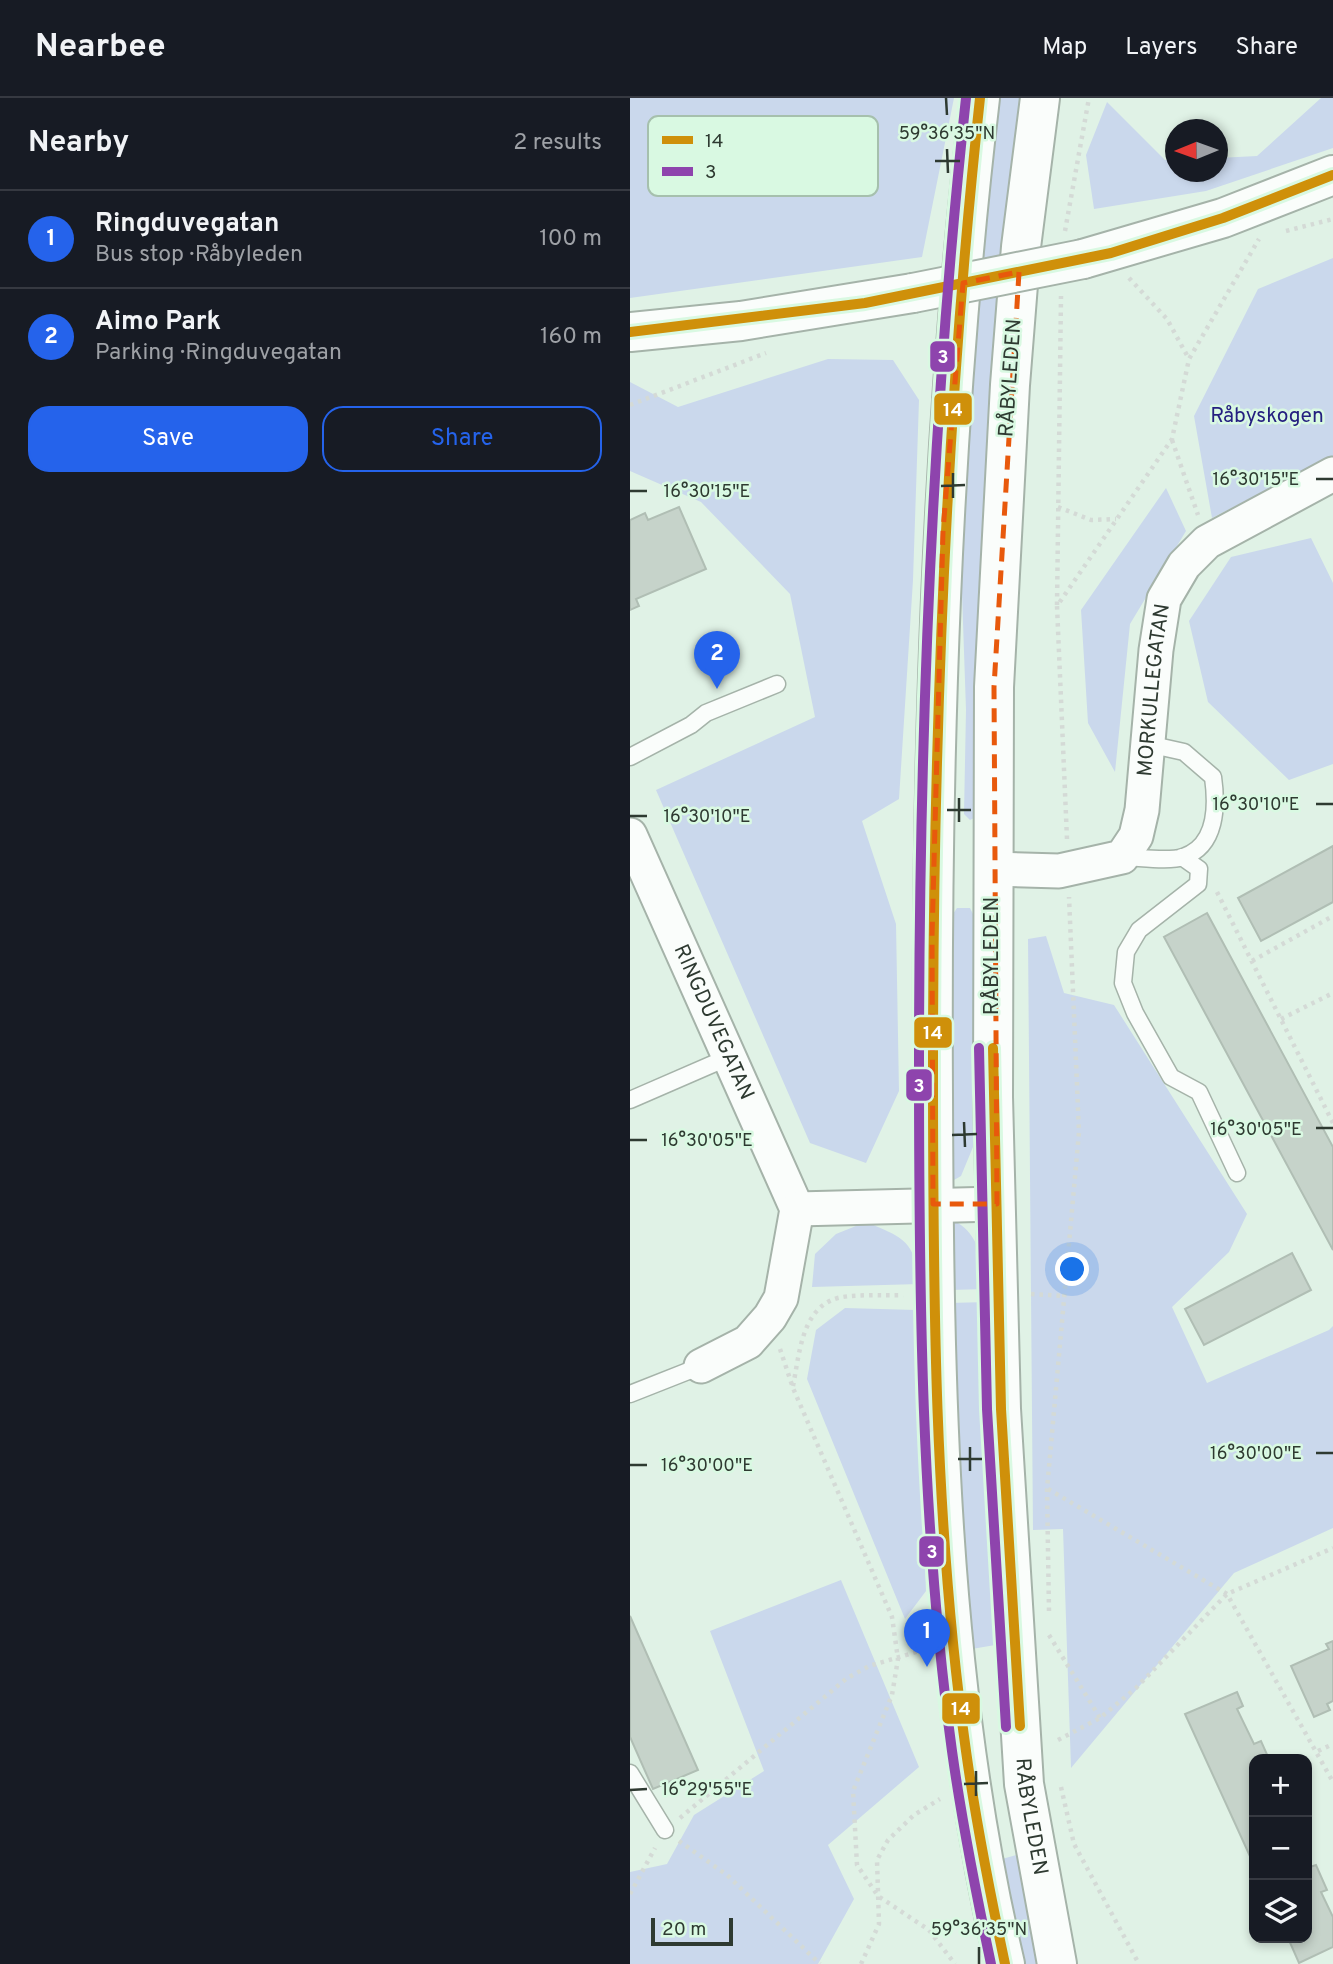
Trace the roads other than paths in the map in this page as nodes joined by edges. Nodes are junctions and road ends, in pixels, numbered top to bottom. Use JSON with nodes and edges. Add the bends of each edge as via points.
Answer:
{"nodes":[{"id":1,"x":980,"y":98,"type":"edge"},
{"id":2,"x":1040,"y":98,"type":"edge"},
{"id":3,"x":1333,"y":175,"type":"edge"},
{"id":4,"x":1333,"y":194,"type":"edge"},
{"id":5,"x":1223,"y":218,"type":"junction"},
{"id":6,"x":630,"y":332,"type":"edge"},
{"id":7,"x":1333,"y":474,"type":"edge"},
{"id":8,"x":777,"y":684,"type":"dead end"},
{"id":9,"x":1148,"y":744,"type":"junction"},
{"id":10,"x":630,"y":757,"type":"edge"},
{"id":11,"x":630,"y":835,"type":"edge"},
{"id":12,"x":1122,"y":857,"type":"junction"},
{"id":13,"x":1182,"y":857,"type":"junction"},
{"id":14,"x":934,"y":869,"type":"junction"},
{"id":15,"x":992,"y":869,"type":"junction"},
{"id":16,"x":729,"y":1057,"type":"junction"},
{"id":17,"x":630,"y":1100,"type":"edge"},
{"id":18,"x":1237,"y":1173,"type":"dead end"},
{"id":19,"x":933,"y":1204,"type":"junction"},
{"id":20,"x":997,"y":1204,"type":"junction"},
{"id":21,"x":797,"y":1209,"type":"junction"},
{"id":22,"x":701,"y":1366,"type":"joint"},
{"id":23,"x":630,"y":1394,"type":"edge"},
{"id":24,"x":630,"y":1773,"type":"edge"},
{"id":25,"x":665,"y":1830,"type":"road end"},
{"id":26,"x":1005,"y":1964,"type":"edge"},
{"id":27,"x":1057,"y":1964,"type":"edge"}],
"edges":[{"from":1,"to":14,"type":"main road","via":[[943,531]]},
{"from":2,"to":15,"type":"main road","name":"RÅBYLEDEN","via":[[1010,385],[994,687]]},
{"from":3,"to":5,"type":"main road"},
{"from":4,"to":5,"type":"main road"},
{"from":5,"to":6,"type":"main road","bridge":true,"via":[[1074,246],[914,293],[741,321]]},
{"from":7,"to":9,"type":"street","name":"MORKULLEGATAN","via":[[1207,542],[1184,565],[1164,599]]},
{"from":8,"to":10,"type":"lane","via":[[706,713]]},
{"from":9,"to":12,"type":"street","name":"MORKULLEGATAN","via":[[1142,810],[1136,836]]},
{"from":9,"to":13,"type":"lane","via":[[1184,752],[1213,777],[1218,808],[1204,843]]},
{"from":11,"to":16,"type":"street","name":"RINGDUVEGATAN"},
{"from":12,"to":13,"type":"lane"},
{"from":12,"to":15,"type":"street","via":[[1059,871]]},
{"from":13,"to":18,"type":"lane","via":[[1199,869],[1198,884],[1139,930],[1126,952],[1123,983],[1171,1077],[1199,1092]]},
{"from":14,"to":15,"type":"main road","name":"RÅBYLEDEN"},
{"from":14,"to":19,"type":"main road"},
{"from":15,"to":20,"type":"main road","name":"RÅBYLEDEN"},
{"from":16,"to":17,"type":"lane"},
{"from":16,"to":21,"type":"street","name":"RINGDUVEGATAN"},
{"from":19,"to":20,"type":"street"},
{"from":19,"to":21,"type":"street"},
{"from":19,"to":26,"type":"main road","via":[[948,1601],[972,1798]]},
{"from":20,"to":27,"type":"main road","name":"RÅBYLEDEN","via":[[1001,1409],[1024,1784]]},
{"from":21,"to":22,"type":"street","via":[[781,1298],[770,1317],[748,1342]]},
{"from":22,"to":23,"type":"lane"},
{"from":24,"to":25,"type":"lane"}]}
